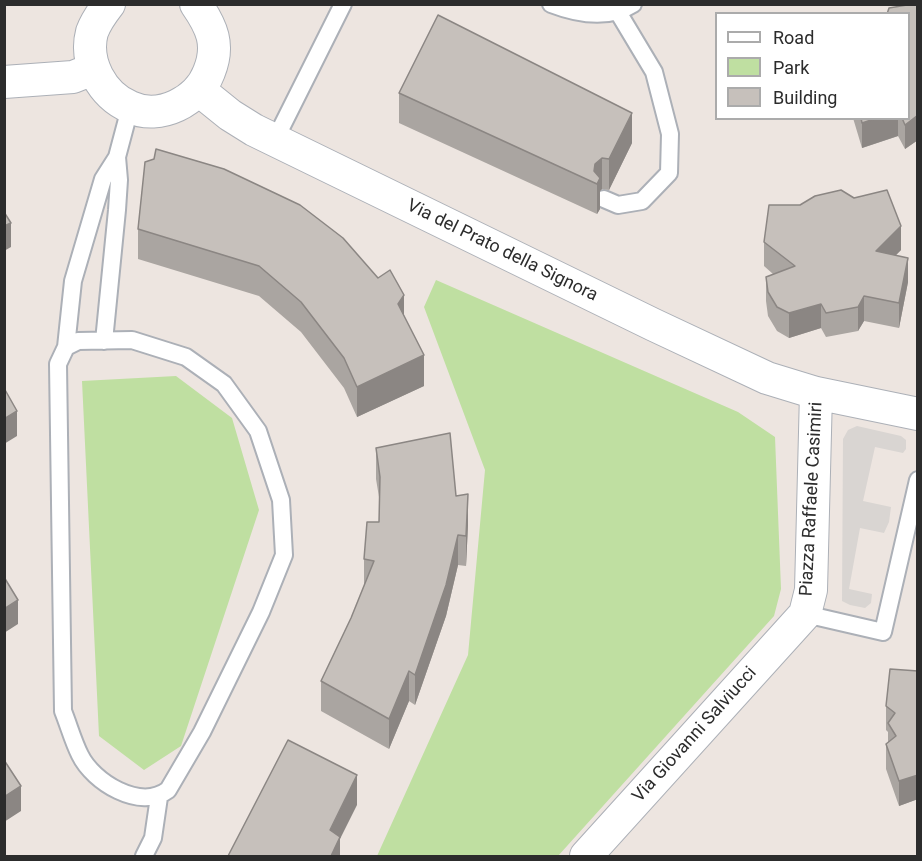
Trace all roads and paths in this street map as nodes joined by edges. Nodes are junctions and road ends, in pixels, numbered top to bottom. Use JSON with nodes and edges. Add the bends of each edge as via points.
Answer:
{"nodes":[{"id":1,"x":109,"y":4,"type":"edge"},
{"id":2,"x":196,"y":4,"type":"edge"},
{"id":3,"x":344,"y":4,"type":"edge"},
{"id":4,"x":550,"y":4,"type":"edge"},
{"id":5,"x":633,"y":4,"type":"edge"},
{"id":6,"x":618,"y":12,"type":"junction"},
{"id":7,"x":93,"y":69,"type":"junction"},
{"id":8,"x":4,"y":82,"type":"edge"},
{"id":9,"x":199,"y":90,"type":"junction"},
{"id":10,"x":130,"y":108,"type":"junction"},
{"id":11,"x":275,"y":140,"type":"junction"},
{"id":12,"x":117,"y":157,"type":"junction"},
{"id":13,"x":604,"y":199,"type":"dead end"},
{"id":14,"x":104,"y":340,"type":"junction"},
{"id":15,"x":66,"y":347,"type":"junction"},
{"id":16,"x":816,"y":393,"type":"junction"},
{"id":17,"x":918,"y":414,"type":"edge"},
{"id":18,"x":918,"y":480,"type":"edge"},
{"id":19,"x":805,"y":614,"type":"junction"},
{"id":20,"x":159,"y":797,"type":"junction"},
{"id":21,"x":144,"y":856,"type":"edge"},
{"id":22,"x":585,"y":856,"type":"edge"}],
"edges":[{"from":1,"to":7,"type":"street","via":[[92,32]]},
{"from":2,"to":9,"type":"street","via":[[209,23],[214,43],[213,60]]},
{"from":3,"to":11,"type":"lane"},
{"from":4,"to":6,"type":"lane","via":[[598,15]]},
{"from":5,"to":6,"type":"lane"},
{"from":6,"to":13,"type":"lane","via":[[654,72],[670,134],[669,172],[642,201],[618,205]]},
{"from":7,"to":8,"type":"street","via":[[73,77]]},
{"from":7,"to":10,"type":"street","via":[[106,90]]},
{"from":9,"to":10,"type":"street","via":[[167,109]]},
{"from":9,"to":11,"type":"street","name":"Via del Prato della Signora","via":[[230,115]]},
{"from":10,"to":12,"type":"lane"},
{"from":11,"to":16,"type":"street","name":"Via del Prato della Signora","via":[[728,360],[787,386]]},
{"from":12,"to":14,"type":"lane","via":[[117,200]]},
{"from":12,"to":15,"type":"lane","via":[[103,179],[73,281]]},
{"from":14,"to":15,"type":"lane","via":[[78,341]]},
{"from":14,"to":20,"type":"lane","via":[[132,340],[186,357],[224,384],[258,431],[281,500],[285,555],[202,732],[168,790]]},
{"from":15,"to":20,"type":"lane","via":[[58,364],[63,711],[80,757],[103,782],[137,798]]},
{"from":16,"to":17,"type":"street","name":"Piazza Raffaele Casimiri"},
{"from":16,"to":19,"type":"street","name":"Piazza Raffaele Casimiri","via":[[811,590]]},
{"from":18,"to":19,"type":"lane","name":"Piazza Raffaele Casimiri","via":[[883,632]]},
{"from":19,"to":22,"type":"street","name":"Via Giovanni Salviucci"},
{"from":20,"to":21,"type":"lane","via":[[153,838]]}]}
